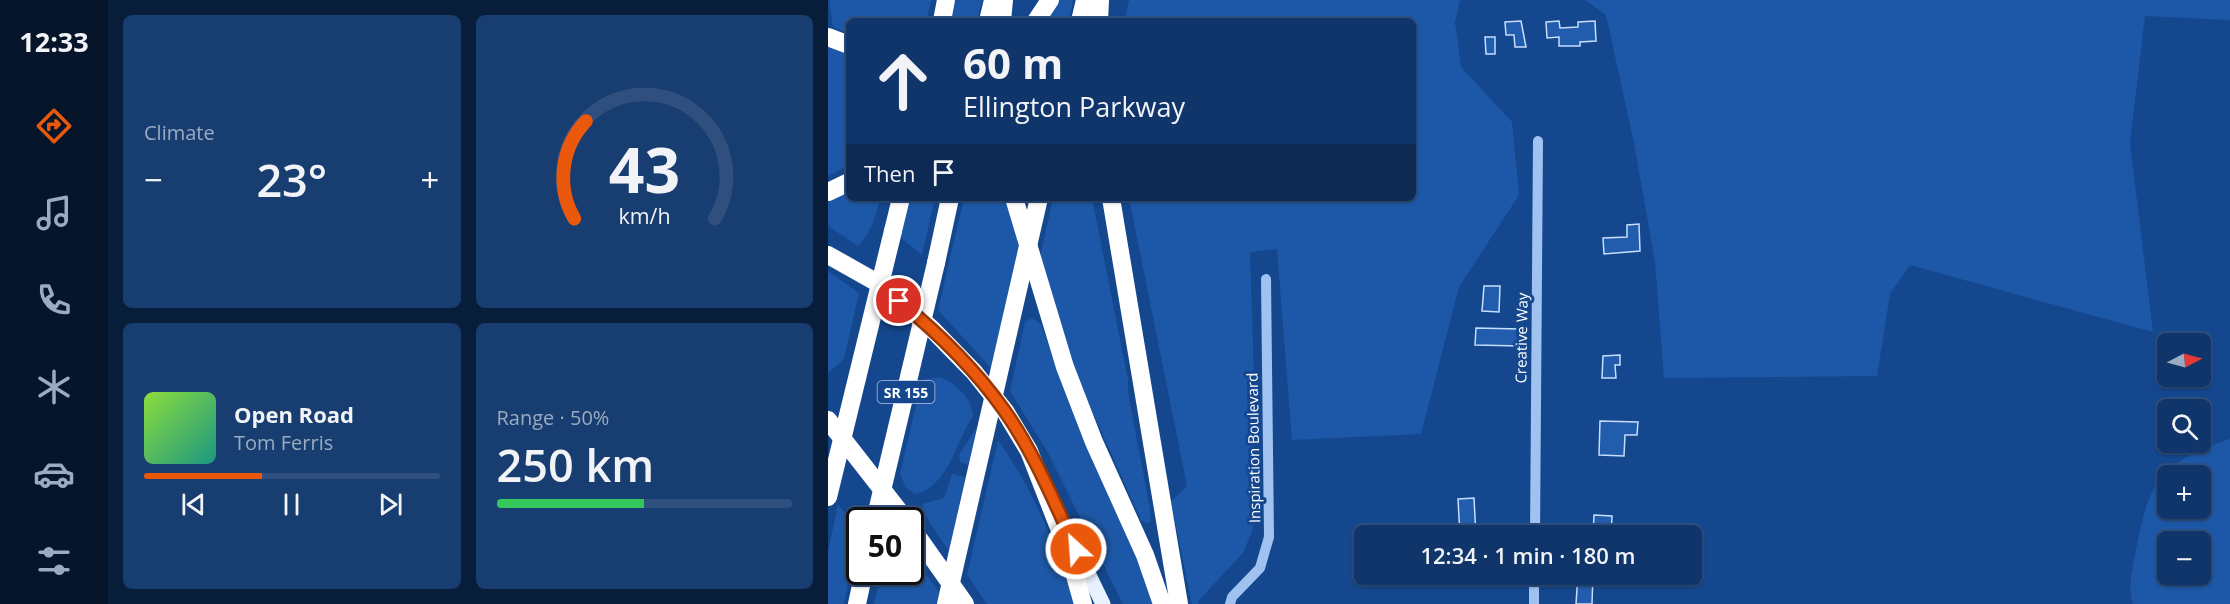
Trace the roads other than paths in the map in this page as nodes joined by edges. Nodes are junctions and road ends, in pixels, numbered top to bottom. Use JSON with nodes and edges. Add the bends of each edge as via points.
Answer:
{"nodes":[{"id":1,"x":946,"y":0,"type":"edge"},
{"id":2,"x":993,"y":0,"type":"edge"},
{"id":3,"x":1004,"y":0,"type":"edge"},
{"id":4,"x":1050,"y":0,"type":"edge"},
{"id":5,"x":1085,"y":0,"type":"edge"},
{"id":6,"x":1100,"y":0,"type":"edge"},
{"id":7,"x":943,"y":18,"type":"edge"},
{"id":8,"x":989,"y":18,"type":"edge"},
{"id":9,"x":1002,"y":18,"type":"edge"},
{"id":10,"x":1038,"y":18,"type":"edge"},
{"id":11,"x":1081,"y":18,"type":"edge"},
{"id":12,"x":1099,"y":18,"type":"edge"},
{"id":13,"x":828,"y":37,"type":"edge"},
{"id":14,"x":846,"y":44,"type":"edge"},
{"id":15,"x":1538,"y":141,"type":"dead end"},
{"id":16,"x":846,"y":183,"type":"edge"},
{"id":17,"x":828,"y":192,"type":"edge"},
{"id":18,"x":900,"y":201,"type":"edge"},
{"id":19,"x":949,"y":201,"type":"edge"},
{"id":20,"x":1015,"y":201,"type":"edge"},
{"id":21,"x":1038,"y":201,"type":"edge"},
{"id":22,"x":1112,"y":201,"type":"edge"},
{"id":23,"x":828,"y":241,"type":"edge"},
{"id":24,"x":828,"y":255,"type":"edge"},
{"id":25,"x":1266,"y":279,"type":"dead end"},
{"id":26,"x":883,"y":286,"type":"junction"},
{"id":27,"x":836,"y":424,"type":"edge"},
{"id":28,"x":1029,"y":451,"type":"junction"},
{"id":29,"x":828,"y":465,"type":"edge"},
{"id":30,"x":828,"y":497,"type":"edge"},
{"id":31,"x":879,"y":507,"type":"edge"},
{"id":32,"x":897,"y":507,"type":"edge"},
{"id":33,"x":1535,"y":525,"type":"edge"},
{"id":34,"x":924,"y":546,"type":"edge"},
{"id":35,"x":861,"y":585,"type":"edge"},
{"id":36,"x":1534,"y":585,"type":"edge"},
{"id":37,"x":857,"y":604,"type":"edge"},
{"id":38,"x":946,"y":604,"type":"edge"},
{"id":39,"x":965,"y":604,"type":"edge"},
{"id":40,"x":1083,"y":604,"type":"edge"},
{"id":41,"x":1103,"y":604,"type":"edge"},
{"id":42,"x":1162,"y":604,"type":"edge"},
{"id":43,"x":1179,"y":604,"type":"edge"},
{"id":44,"x":1230,"y":604,"type":"edge"},
{"id":45,"x":1534,"y":604,"type":"edge"}],
"edges":[{"from":1,"to":7,"type":"highway"},
{"from":2,"to":8,"type":"highway"},
{"from":3,"to":9,"type":"highway"},
{"from":4,"to":10,"type":"highway"},
{"from":5,"to":11,"type":"highway"},
{"from":6,"to":12,"type":"highway"},
{"from":13,"to":14,"type":"highway"},
{"from":15,"to":33,"type":"street","name":"Creative Way"},
{"from":16,"to":17,"type":"highway"},
{"from":18,"to":27,"type":"highway","number":"SR 155","bridge":true},
{"from":19,"to":31,"type":"highway","number":"SR 155","bridge":true},
{"from":20,"to":42,"type":"highway","via":[[1068,377],[1145,555]]},
{"from":21,"to":38,"type":"highway","bridge":true},
{"from":22,"to":43,"type":"highway"},
{"from":23,"to":26,"type":"highway"},
{"from":24,"to":26,"type":"highway"},
{"from":25,"to":44,"type":"street","name":"Inspiration Boulevard","via":[[1269,537],[1260,568]]},
{"from":26,"to":28,"type":"highway","via":[[974,372],[1005,411]]},
{"from":27,"to":29,"type":"highway","bridge":true},
{"from":27,"to":30,"type":"highway","number":"SR 155","bridge":true},
{"from":27,"to":32,"type":"highway"},
{"from":28,"to":40,"type":"highway","via":[[1068,551]]},
{"from":28,"to":41,"type":"main road"},
{"from":34,"to":39,"type":"highway"},
{"from":35,"to":37,"type":"highway"},
{"from":36,"to":45,"type":"street"}]}
